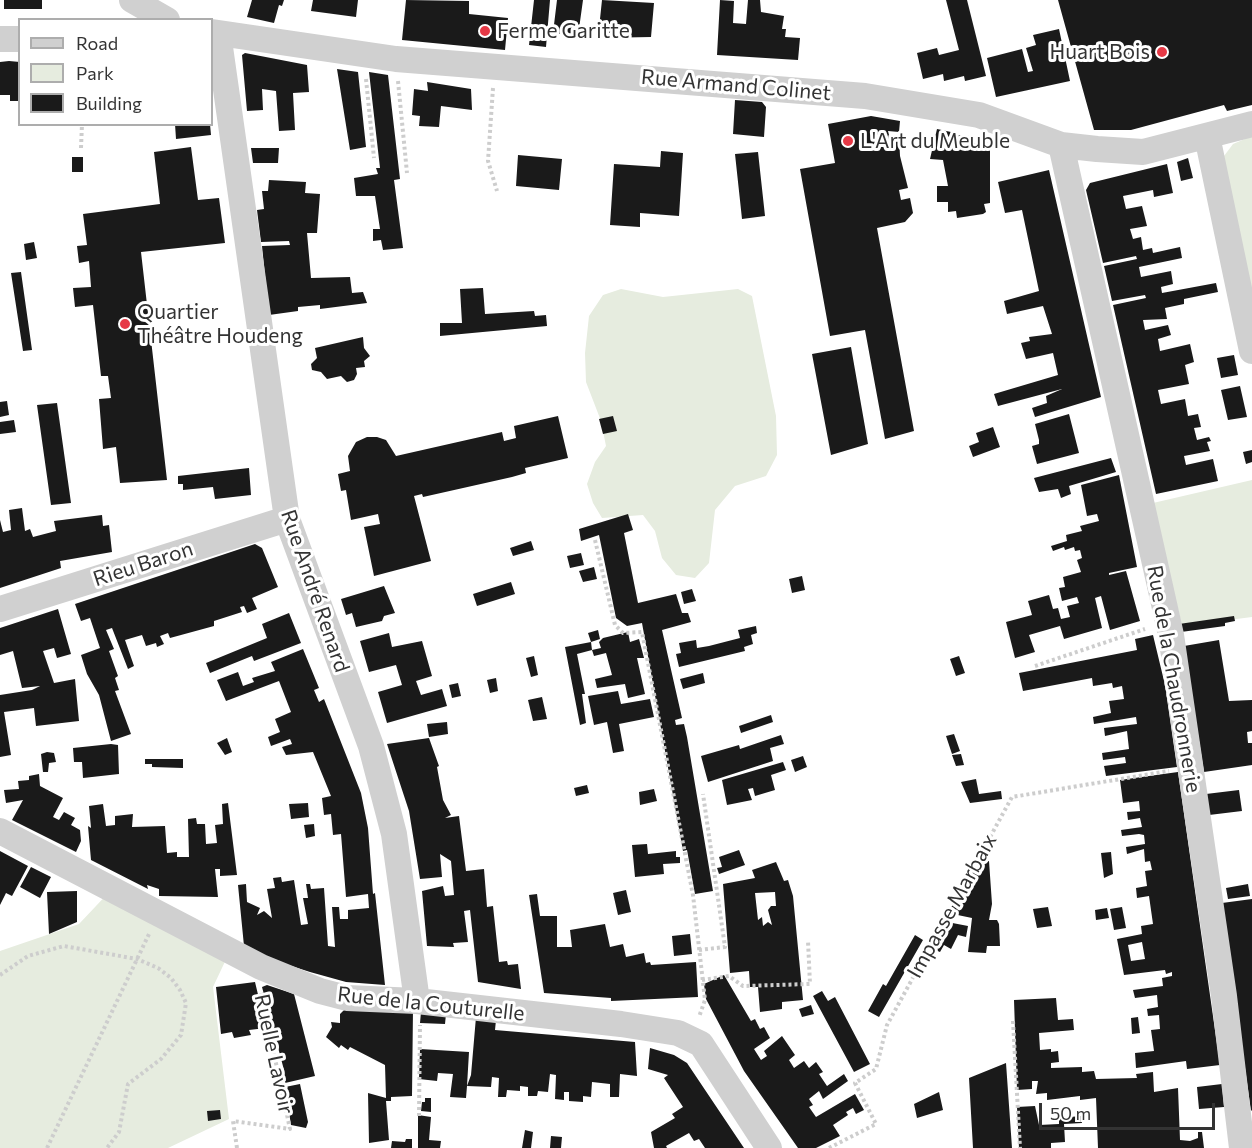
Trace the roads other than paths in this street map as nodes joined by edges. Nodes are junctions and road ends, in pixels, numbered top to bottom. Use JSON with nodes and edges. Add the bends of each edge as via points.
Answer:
{"nodes":[{"id":1,"x":132,"y":0,"type":"edge"},
{"id":2,"x":164,"y":18,"type":"edge"},
{"id":3,"x":215,"y":33,"type":"edge"},
{"id":4,"x":0,"y":39,"type":"edge"},
{"id":5,"x":18,"y":39,"type":"edge"},
{"id":6,"x":1252,"y":124,"type":"edge"},
{"id":7,"x":1208,"y":136,"type":"junction"},
{"id":8,"x":1061,"y":145,"type":"junction"},
{"id":9,"x":1252,"y":351,"type":"edge"},
{"id":10,"x":287,"y":519,"type":"junction"},
{"id":11,"x":0,"y":609,"type":"edge"},
{"id":12,"x":0,"y":831,"type":"edge"},
{"id":13,"x":419,"y":1012,"type":"junction"},
{"id":14,"x":769,"y":1148,"type":"edge"},
{"id":15,"x":1242,"y":1148,"type":"edge"}],
"edges":[{"from":1,"to":2,"type":"street"},
{"from":3,"to":8,"type":"street","name":"Rue Armand Colinet","via":[[396,59],[865,96],[979,115]]},
{"from":3,"to":10,"type":"street","name":"Rue André Renard"},
{"from":4,"to":5,"type":"street"},
{"from":6,"to":7,"type":"street","name":"Rue Armand Colinet"},
{"from":7,"to":8,"type":"street","name":"Rue Armand Colinet","via":[[1140,152]]},
{"from":7,"to":9,"type":"street"},
{"from":8,"to":15,"type":"street","name":"Rue de la Chaudronnerie","via":[[1168,622],[1224,996]]},
{"from":10,"to":11,"type":"street","name":"Rieu Baron"},
{"from":10,"to":13,"type":"street","name":"Rue André Renard","via":[[371,746],[394,834]]},
{"from":12,"to":13,"type":"street","name":"Rue de la Couturelle","via":[[287,980],[347,998]]},
{"from":13,"to":14,"type":"street","name":"Rue de la Couturelle","via":[[621,1024],[678,1033],[701,1044]]}]}
